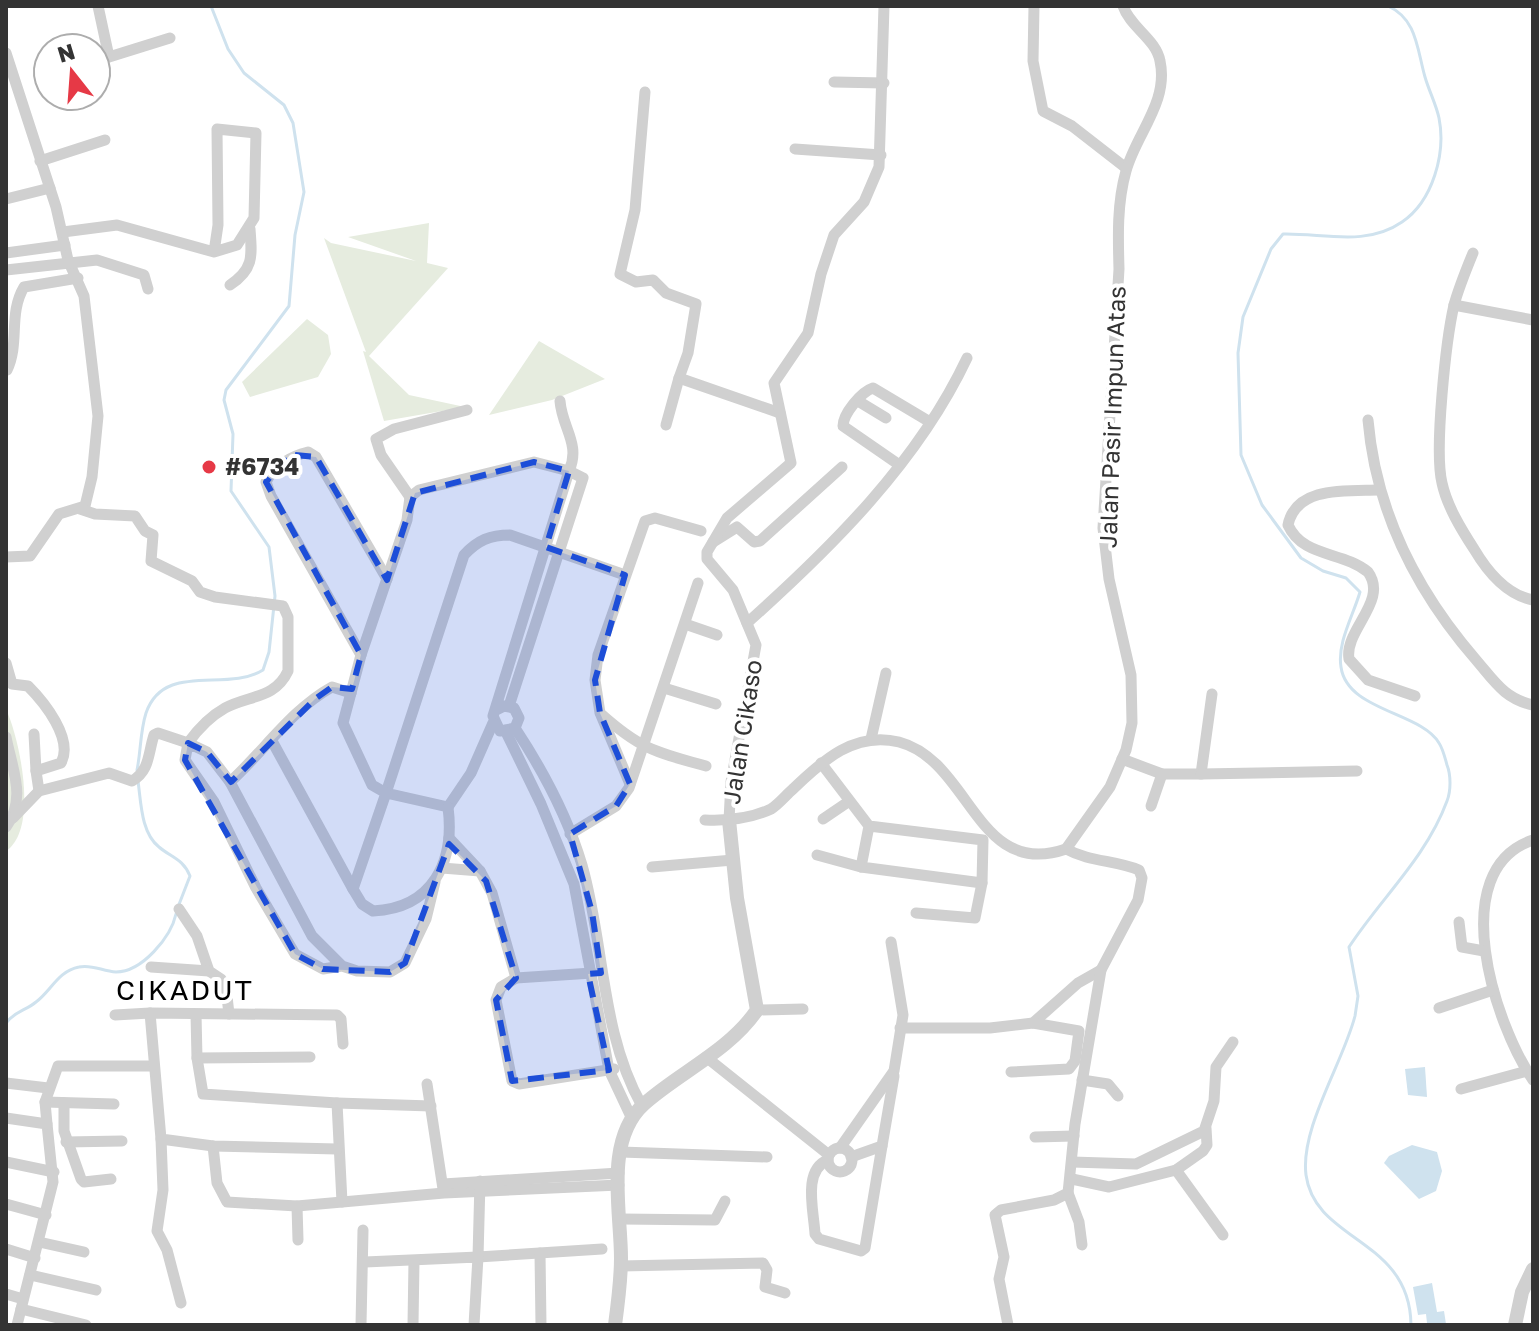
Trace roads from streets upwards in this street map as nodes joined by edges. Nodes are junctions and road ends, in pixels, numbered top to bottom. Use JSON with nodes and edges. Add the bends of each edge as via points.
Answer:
{"nodes":[{"id":1,"x":98,"y":6,"type":"edge"},
{"id":2,"x":884,"y":6,"type":"edge"},
{"id":3,"x":1034,"y":6,"type":"edge"},
{"id":4,"x":1123,"y":6,"type":"edge"},
{"id":5,"x":170,"y":38,"type":"dead end"},
{"id":6,"x":6,"y":53,"type":"edge"},
{"id":7,"x":834,"y":82,"type":"dead end"},
{"id":8,"x":884,"y":83,"type":"junction"},
{"id":9,"x":645,"y":92,"type":"dead end"},
{"id":10,"x":105,"y":140,"type":"dead end"},
{"id":11,"x":795,"y":149,"type":"dead end"},
{"id":12,"x":881,"y":155,"type":"junction"},
{"id":13,"x":40,"y":161,"type":"junction"},
{"id":14,"x":1126,"y":168,"type":"junction"},
{"id":15,"x":50,"y":188,"type":"junction"},
{"id":16,"x":6,"y":199,"type":"edge"},
{"id":17,"x":250,"y":229,"type":"junction"},
{"id":18,"x":63,"y":232,"type":"junction"},
{"id":19,"x":65,"y":245,"type":"junction"},
{"id":20,"x":237,"y":245,"type":"junction"},
{"id":21,"x":214,"y":252,"type":"junction"},
{"id":22,"x":6,"y":253,"type":"edge"},
{"id":23,"x":251,"y":253,"type":"junction"},
{"id":24,"x":1473,"y":253,"type":"dead end"},
{"id":25,"x":68,"y":260,"type":"junction"},
{"id":26,"x":6,"y":270,"type":"edge"},
{"id":27,"x":78,"y":278,"type":"junction"},
{"id":28,"x":230,"y":285,"type":"dead end"},
{"id":29,"x":148,"y":289,"type":"dead end"},
{"id":30,"x":1454,"y":305,"type":"junction"},
{"id":31,"x":1533,"y":320,"type":"edge"},
{"id":32,"x":967,"y":358,"type":"dead end"},
{"id":33,"x":7,"y":370,"type":"edge"},
{"id":34,"x":679,"y":378,"type":"junction"},
{"id":35,"x":560,"y":401,"type":"dead end"},
{"id":36,"x":858,"y":401,"type":"junction"},
{"id":37,"x":467,"y":410,"type":"dead end"},
{"id":38,"x":780,"y":413,"type":"junction"},
{"id":39,"x":886,"y":418,"type":"dead end"},
{"id":40,"x":1368,"y":420,"type":"dead end"},
{"id":41,"x":930,"y":422,"type":"junction"},
{"id":42,"x":666,"y":425,"type":"dead end"},
{"id":43,"x":898,"y":464,"type":"junction"},
{"id":44,"x":842,"y":467,"type":"dead end"},
{"id":45,"x":569,"y":471,"type":"junction"},
{"id":46,"x":1378,"y":490,"type":"junction"},
{"id":47,"x":410,"y":497,"type":"junction"},
{"id":48,"x":80,"y":509,"type":"junction"},
{"id":49,"x":701,"y":531,"type":"dead end"},
{"id":50,"x":709,"y":545,"type":"junction"},
{"id":51,"x":546,"y":547,"type":"junction"},
{"id":52,"x":559,"y":551,"type":"junction"},
{"id":53,"x":6,"y":557,"type":"edge"},
{"id":54,"x":625,"y":575,"type":"junction"},
{"id":55,"x":387,"y":579,"type":"junction"},
{"id":56,"x":698,"y":583,"type":"dead end"},
{"id":57,"x":1533,"y":600,"type":"edge"},
{"id":58,"x":747,"y":623,"type":"junction"},
{"id":59,"x":685,"y":624,"type":"junction"},
{"id":60,"x":717,"y":635,"type":"dead end"},
{"id":61,"x":361,"y":655,"type":"junction"},
{"id":62,"x":6,"y":663,"type":"edge"},
{"id":63,"x":886,"y":673,"type":"dead end"},
{"id":64,"x":664,"y":688,"type":"junction"},
{"id":65,"x":351,"y":693,"type":"junction"},
{"id":66,"x":1212,"y":694,"type":"dead end"},
{"id":67,"x":1415,"y":696,"type":"dead end"},
{"id":68,"x":716,"y":704,"type":"dead end"},
{"id":69,"x":1533,"y":705,"type":"edge"},
{"id":70,"x":509,"y":706,"type":"junction"},
{"id":71,"x":496,"y":710,"type":"junction"},
{"id":72,"x":600,"y":713,"type":"junction"},
{"id":73,"x":493,"y":723,"type":"junction"},
{"id":74,"x":510,"y":730,"type":"junction"},
{"id":75,"x":34,"y":734,"type":"dead end"},
{"id":76,"x":6,"y":737,"type":"edge"},
{"id":77,"x":871,"y":739,"type":"junction"},
{"id":78,"x":272,"y":741,"type":"junction"},
{"id":79,"x":188,"y":743,"type":"junction"},
{"id":80,"x":643,"y":748,"type":"junction"},
{"id":81,"x":1122,"y":759,"type":"junction"},
{"id":82,"x":821,"y":763,"type":"junction"},
{"id":83,"x":706,"y":766,"type":"dead end"},
{"id":84,"x":36,"y":771,"type":"junction"},
{"id":85,"x":1357,"y":771,"type":"dead end"},
{"id":86,"x":1162,"y":774,"type":"junction"},
{"id":87,"x":1201,"y":774,"type":"junction"},
{"id":88,"x":230,"y":782,"type":"junction"},
{"id":89,"x":630,"y":784,"type":"junction"},
{"id":90,"x":39,"y":791,"type":"junction"},
{"id":91,"x":386,"y":793,"type":"junction"},
{"id":92,"x":848,"y":802,"type":"junction"},
{"id":93,"x":1151,"y":806,"type":"dead end"},
{"id":94,"x":448,"y":807,"type":"junction"},
{"id":95,"x":823,"y":819,"type":"dead end"},
{"id":96,"x":705,"y":820,"type":"dead end"},
{"id":97,"x":729,"y":820,"type":"junction"},
{"id":98,"x":9,"y":823,"type":"edge"},
{"id":99,"x":869,"y":826,"type":"junction"},
{"id":100,"x":570,"y":834,"type":"junction"},
{"id":101,"x":449,"y":838,"type":"junction"},
{"id":102,"x":1533,"y":840,"type":"edge"},
{"id":103,"x":1066,"y":849,"type":"junction"},
{"id":104,"x":817,"y":855,"type":"dead end"},
{"id":105,"x":733,"y":860,"type":"junction"},
{"id":106,"x":652,"y":867,"type":"dead end"},
{"id":107,"x":861,"y":867,"type":"junction"},
{"id":108,"x":442,"y":868,"type":"junction"},
{"id":109,"x":480,"y":871,"type":"junction"},
{"id":110,"x":435,"y":882,"type":"junction"},
{"id":111,"x":982,"y":883,"type":"junction"},
{"id":112,"x":353,"y":889,"type":"junction"},
{"id":113,"x":179,"y":909,"type":"dead end"},
{"id":114,"x":916,"y":913,"type":"dead end"},
{"id":115,"x":1459,"y":922,"type":"dead end"},
{"id":116,"x":891,"y":942,"type":"dead end"},
{"id":117,"x":1484,"y":951,"type":"junction"},
{"id":118,"x":342,"y":966,"type":"junction"},
{"id":119,"x":151,"y":967,"type":"dead end"},
{"id":120,"x":1101,"y":970,"type":"junction"},
{"id":121,"x":209,"y":971,"type":"junction"},
{"id":122,"x":595,"y":973,"type":"junction"},
{"id":123,"x":516,"y":978,"type":"junction"},
{"id":124,"x":1493,"y":990,"type":"junction"},
{"id":125,"x":1439,"y":1008,"type":"dead end"},
{"id":126,"x":803,"y":1009,"type":"dead end"},
{"id":127,"x":757,"y":1010,"type":"junction"},
{"id":128,"x":150,"y":1013,"type":"junction"},
{"id":129,"x":196,"y":1014,"type":"junction"},
{"id":130,"x":229,"y":1014,"type":"junction"},
{"id":131,"x":115,"y":1015,"type":"dead end"},
{"id":132,"x":1033,"y":1023,"type":"junction"},
{"id":133,"x":900,"y":1028,"type":"junction"},
{"id":134,"x":1233,"y":1042,"type":"dead end"},
{"id":135,"x":343,"y":1044,"type":"dead end"},
{"id":136,"x":310,"y":1057,"type":"dead end"},
{"id":137,"x":706,"y":1057,"type":"junction"},
{"id":138,"x":197,"y":1058,"type":"junction"},
{"id":139,"x":153,"y":1066,"type":"junction"},
{"id":140,"x":622,"y":1066,"type":"junction"},
{"id":141,"x":609,"y":1070,"type":"junction"},
{"id":142,"x":894,"y":1071,"type":"junction"},
{"id":143,"x":1011,"y":1072,"type":"dead end"},
{"id":144,"x":1530,"y":1076,"type":"edge"},
{"id":145,"x":1082,"y":1080,"type":"junction"},
{"id":146,"x":6,"y":1083,"type":"edge"},
{"id":147,"x":427,"y":1084,"type":"dead end"},
{"id":148,"x":48,"y":1088,"type":"junction"},
{"id":149,"x":1461,"y":1089,"type":"dead end"},
{"id":150,"x":1118,"y":1096,"type":"dead end"},
{"id":151,"x":45,"y":1102,"type":"junction"},
{"id":152,"x":64,"y":1103,"type":"junction"},
{"id":153,"x":337,"y":1103,"type":"junction"},
{"id":154,"x":114,"y":1104,"type":"dead end"},
{"id":155,"x":431,"y":1106,"type":"junction"},
{"id":156,"x":642,"y":1106,"type":"junction"},
{"id":157,"x":6,"y":1118,"type":"edge"},
{"id":158,"x":632,"y":1119,"type":"junction"},
{"id":159,"x":47,"y":1124,"type":"junction"},
{"id":160,"x":1206,"y":1128,"type":"junction"},
{"id":161,"x":1074,"y":1136,"type":"junction"},
{"id":162,"x":1035,"y":1137,"type":"dead end"},
{"id":163,"x":161,"y":1139,"type":"junction"},
{"id":164,"x":122,"y":1141,"type":"dead end"},
{"id":165,"x":66,"y":1142,"type":"junction"},
{"id":166,"x":213,"y":1146,"type":"junction"},
{"id":167,"x":882,"y":1146,"type":"junction"},
{"id":168,"x":337,"y":1149,"type":"junction"},
{"id":169,"x":621,"y":1152,"type":"junction"},
{"id":170,"x":832,"y":1154,"type":"junction"},
{"id":171,"x":767,"y":1157,"type":"dead end"},
{"id":172,"x":851,"y":1157,"type":"junction"},
{"id":173,"x":6,"y":1162,"type":"edge"},
{"id":174,"x":1072,"y":1162,"type":"junction"},
{"id":175,"x":1176,"y":1170,"type":"junction"},
{"id":176,"x":54,"y":1172,"type":"junction"},
{"id":177,"x":111,"y":1179,"type":"dead end"},
{"id":178,"x":619,"y":1179,"type":"junction"},
{"id":179,"x":1072,"y":1179,"type":"junction"},
{"id":180,"x":480,"y":1187,"type":"junction"},
{"id":181,"x":443,"y":1188,"type":"junction"},
{"id":182,"x":1068,"y":1193,"type":"junction"},
{"id":183,"x":725,"y":1201,"type":"dead end"},
{"id":184,"x":342,"y":1202,"type":"junction"},
{"id":185,"x":6,"y":1204,"type":"edge"},
{"id":186,"x":297,"y":1206,"type":"junction"},
{"id":187,"x":46,"y":1215,"type":"junction"},
{"id":188,"x":621,"y":1219,"type":"junction"},
{"id":189,"x":363,"y":1230,"type":"dead end"},
{"id":190,"x":1223,"y":1235,"type":"dead end"},
{"id":191,"x":298,"y":1240,"type":"dead end"},
{"id":192,"x":39,"y":1242,"type":"junction"},
{"id":193,"x":1082,"y":1245,"type":"dead end"},
{"id":194,"x":6,"y":1249,"type":"edge"},
{"id":195,"x":602,"y":1249,"type":"dead end"},
{"id":196,"x":84,"y":1252,"type":"dead end"},
{"id":197,"x":540,"y":1253,"type":"junction"},
{"id":198,"x":478,"y":1257,"type":"junction"},
{"id":199,"x":35,"y":1258,"type":"junction"},
{"id":200,"x":414,"y":1261,"type":"junction"},
{"id":201,"x":365,"y":1262,"type":"junction"},
{"id":202,"x":621,"y":1266,"type":"junction"},
{"id":203,"x":1533,"y":1269,"type":"edge"},
{"id":204,"x":30,"y":1275,"type":"junction"},
{"id":205,"x":96,"y":1290,"type":"dead end"},
{"id":206,"x":785,"y":1293,"type":"dead end"},
{"id":207,"x":6,"y":1294,"type":"edge"},
{"id":208,"x":181,"y":1303,"type":"dead end"},
{"id":209,"x":22,"y":1304,"type":"junction"},
{"id":210,"x":17,"y":1325,"type":"edge"},
{"id":211,"x":86,"y":1325,"type":"edge"},
{"id":212,"x":361,"y":1325,"type":"edge"},
{"id":213,"x":413,"y":1325,"type":"edge"},
{"id":214,"x":474,"y":1325,"type":"edge"},
{"id":215,"x":541,"y":1325,"type":"edge"},
{"id":216,"x":615,"y":1325,"type":"edge"},
{"id":217,"x":1008,"y":1325,"type":"edge"},
{"id":218,"x":1515,"y":1325,"type":"edge"}],
"edges":[{"from":1,"to":5,"type":"street","via":[[109,57]]},
{"from":2,"to":8,"type":"street"},
{"from":3,"to":14,"type":"street","via":[[1033,61],[1043,111],[1072,126]]},
{"from":4,"to":14,"type":"street","name":"Jalan Pasir Impun Atas","via":[[1156,48],[1162,70],[1160,91]]},
{"from":6,"to":13,"type":"street"},
{"from":7,"to":8,"type":"street"},
{"from":8,"to":12,"type":"street"},
{"from":9,"to":34,"type":"street","via":[[635,210],[619,270],[636,282],[653,280],[666,293],[696,304]]},
{"from":10,"to":13,"type":"street"},
{"from":11,"to":12,"type":"street"},
{"from":12,"to":38,"type":"street","via":[[864,202],[834,235],[808,333],[777,376]]},
{"from":13,"to":15,"type":"street"},
{"from":14,"to":81,"type":"street","name":"Jalan Pasir Impun Atas","via":[[1118,226],[1103,528],[1131,675],[1132,723]]},
{"from":15,"to":16,"type":"street"},
{"from":15,"to":18,"type":"street"},
{"from":17,"to":20,"type":"street"},
{"from":17,"to":21,"type":"street","via":[[257,193],[256,133],[217,129]]},
{"from":17,"to":23,"type":"street"},
{"from":18,"to":19,"type":"street"},
{"from":18,"to":21,"type":"street","via":[[117,225]]},
{"from":19,"to":22,"type":"street"},
{"from":19,"to":25,"type":"street"},
{"from":20,"to":21,"type":"street"},
{"from":20,"to":23,"type":"street"},
{"from":23,"to":28,"type":"street","via":[[245,275]]},
{"from":24,"to":30,"type":"street"},
{"from":25,"to":26,"type":"street"},
{"from":25,"to":27,"type":"street"},
{"from":25,"to":29,"type":"street","via":[[97,260],[144,275]]},
{"from":27,"to":33,"type":"street","via":[[24,287],[13,312],[14,355]]},
{"from":27,"to":48,"type":"street","via":[[98,416],[89,497]]},
{"from":30,"to":31,"type":"street"},
{"from":30,"to":57,"type":"street","via":[[1441,423],[1441,480],[1459,526],[1486,568],[1510,590]]},
{"from":32,"to":41,"type":"street"},
{"from":34,"to":38,"type":"street"},
{"from":34,"to":42,"type":"street"},
{"from":35,"to":45,"type":"street","via":[[562,421],[574,443]]},
{"from":36,"to":39,"type":"street"},
{"from":36,"to":41,"type":"street","via":[[873,388]]},
{"from":36,"to":43,"type":"street","via":[[841,421],[843,426]]},
{"from":37,"to":47,"type":"street","via":[[394,429],[376,439]]},
{"from":38,"to":50,"type":"street","via":[[790,466],[727,518]]},
{"from":40,"to":46,"type":"street"},
{"from":41,"to":43,"type":"street"},
{"from":43,"to":58,"type":"street","via":[[830,547]]},
{"from":44,"to":50,"type":"street","via":[[760,541],[737,527]]},
{"from":45,"to":47,"type":"street","via":[[534,462],[512,465]]},
{"from":45,"to":51,"type":"street"},
{"from":45,"to":52,"type":"street","via":[[583,478]]},
{"from":46,"to":67,"type":"street","via":[[1314,497],[1297,506],[1288,525],[1297,540],[1362,567],[1372,577],[1369,608],[1349,642],[1349,659],[1368,680]]},
{"from":46,"to":69,"type":"street","via":[[1413,574],[1440,616],[1509,698]]},
{"from":47,"to":55,"type":"street"},
{"from":48,"to":53,"type":"street","via":[[59,514],[30,556]]},
{"from":48,"to":79,"type":"street","via":[[135,516],[153,535],[151,561],[192,581],[200,592],[277,603],[286,610],[287,676],[269,694],[227,707]]},
{"from":49,"to":54,"type":"street","via":[[649,519]]},
{"from":50,"to":58,"type":"street","name":"Jalan Cikaso","via":[[707,559],[728,583]]},
{"from":51,"to":52,"type":"street"},
{"from":51,"to":71,"type":"street"},
{"from":51,"to":91,"type":"street","via":[[495,535],[476,542],[464,555]]},
{"from":52,"to":54,"type":"street"},
{"from":52,"to":70,"type":"street"},
{"from":54,"to":72,"type":"street","via":[[598,655]]},
{"from":55,"to":61,"type":"street"},
{"from":55,"to":61,"type":"street","via":[[316,457],[308,452],[295,455],[269,475],[271,496]]},
{"from":56,"to":59,"type":"street"},
{"from":58,"to":97,"type":"street","name":"Jalan Cikaso","via":[[756,645]]},
{"from":59,"to":60,"type":"street"},
{"from":59,"to":64,"type":"street"},
{"from":61,"to":65,"type":"street"},
{"from":62,"to":84,"type":"street","via":[[12,684],[28,686],[49,709],[62,743],[61,763]]},
{"from":63,"to":77,"type":"street"},
{"from":64,"to":68,"type":"street"},
{"from":64,"to":80,"type":"street"},
{"from":65,"to":78,"type":"street","via":[[332,687]]},
{"from":65,"to":91,"type":"street","via":[[345,731],[372,785]]},
{"from":66,"to":87,"type":"street"},
{"from":70,"to":71,"type":"street"},
{"from":70,"to":74,"type":"street","via":[[519,718]]},
{"from":71,"to":73,"type":"street"},
{"from":72,"to":80,"type":"street"},
{"from":72,"to":89,"type":"street"},
{"from":73,"to":74,"type":"street"},
{"from":73,"to":94,"type":"street","via":[[471,773]]},
{"from":74,"to":100,"type":"street"},
{"from":74,"to":122,"type":"street","via":[[574,884]]},
{"from":75,"to":84,"type":"street"},
{"from":76,"to":98,"type":"street","via":[[19,794]]},
{"from":77,"to":82,"type":"street"},
{"from":77,"to":103,"type":"street","via":[[903,743],[923,753],[1007,847],[1039,856]]},
{"from":78,"to":88,"type":"street"},
{"from":78,"to":112,"type":"street"},
{"from":79,"to":88,"type":"street","via":[[207,752]]},
{"from":79,"to":90,"type":"street","via":[[158,733],[136,779],[109,773]]},
{"from":79,"to":118,"type":"street","via":[[185,760],[214,802],[295,954],[323,969]]},
{"from":80,"to":83,"type":"street"},
{"from":80,"to":89,"type":"street"},
{"from":81,"to":86,"type":"street"},
{"from":81,"to":103,"type":"street","name":"Jalan Pasir Impun Atas","via":[[1099,807]]},
{"from":82,"to":92,"type":"street"},
{"from":82,"to":97,"type":"street","via":[[774,807]]},
{"from":84,"to":90,"type":"street"},
{"from":85,"to":87,"type":"street"},
{"from":86,"to":87,"type":"street"},
{"from":86,"to":93,"type":"street"},
{"from":88,"to":118,"type":"street","via":[[312,936]]},
{"from":89,"to":100,"type":"street","via":[[616,806]]},
{"from":90,"to":98,"type":"street"},
{"from":91,"to":94,"type":"street"},
{"from":91,"to":112,"type":"street"},
{"from":92,"to":95,"type":"street"},
{"from":92,"to":99,"type":"street"},
{"from":94,"to":101,"type":"street"},
{"from":96,"to":97,"type":"street"},
{"from":97,"to":105,"type":"street"},
{"from":99,"to":107,"type":"street"},
{"from":99,"to":111,"type":"street","via":[[983,840]]},
{"from":100,"to":122,"type":"street","via":[[582,864]]},
{"from":101,"to":108,"type":"street"},
{"from":101,"to":109,"type":"street"},
{"from":102,"to":117,"type":"street","via":[[1513,849],[1493,870]]},
{"from":103,"to":120,"type":"street","via":[[1086,860],[1139,870],[1142,878],[1138,900]]},
{"from":104,"to":107,"type":"street"},
{"from":105,"to":106,"type":"street"},
{"from":105,"to":127,"type":"street"},
{"from":107,"to":111,"type":"street"},
{"from":108,"to":109,"type":"street"},
{"from":108,"to":110,"type":"street"},
{"from":109,"to":123,"type":"street","via":[[492,893]]},
{"from":110,"to":112,"type":"street","via":[[425,892],[373,911]]},
{"from":110,"to":118,"type":"street","via":[[426,919],[405,963],[390,972]]},
{"from":111,"to":114,"type":"street","via":[[975,918]]},
{"from":113,"to":121,"type":"street","via":[[197,936]]},
{"from":115,"to":117,"type":"street","via":[[1462,947]]},
{"from":116,"to":133,"type":"street","via":[[902,998]]},
{"from":117,"to":124,"type":"street"},
{"from":119,"to":121,"type":"street"},
{"from":120,"to":132,"type":"street"},
{"from":120,"to":145,"type":"street"},
{"from":121,"to":130,"type":"street","via":[[226,988]]},
{"from":122,"to":123,"type":"street"},
{"from":122,"to":140,"type":"street"},
{"from":122,"to":141,"type":"street"},
{"from":123,"to":141,"type":"street","via":[[501,987],[496,1000],[512,1081]]},
{"from":124,"to":125,"type":"street"},
{"from":124,"to":144,"type":"street"},
{"from":126,"to":127,"type":"street"},
{"from":127,"to":137,"type":"street","via":[[740,1032]]},
{"from":128,"to":129,"type":"street"},
{"from":128,"to":131,"type":"street"},
{"from":128,"to":139,"type":"street"},
{"from":129,"to":130,"type":"street"},
{"from":129,"to":138,"type":"street"},
{"from":130,"to":135,"type":"street","via":[[337,1015]]},
{"from":132,"to":133,"type":"street"},
{"from":132,"to":143,"type":"street","via":[[1079,1031],[1075,1061],[1065,1071]]},
{"from":133,"to":142,"type":"street"},
{"from":134,"to":160,"type":"street","via":[[1216,1067]]},
{"from":136,"to":138,"type":"street"},
{"from":137,"to":156,"type":"street"},
{"from":137,"to":170,"type":"street"},
{"from":138,"to":153,"type":"street","via":[[203,1094]]},
{"from":139,"to":148,"type":"street","via":[[64,1064],[55,1070]]},
{"from":139,"to":163,"type":"street"},
{"from":140,"to":141,"type":"street"},
{"from":140,"to":156,"type":"street"},
{"from":141,"to":158,"type":"street"},
{"from":142,"to":167,"type":"street"},
{"from":142,"to":170,"type":"street"},
{"from":144,"to":149,"type":"street"},
{"from":145,"to":150,"type":"street","via":[[1108,1084]]},
{"from":145,"to":161,"type":"street"},
{"from":146,"to":148,"type":"street"},
{"from":147,"to":155,"type":"street"},
{"from":148,"to":151,"type":"street"},
{"from":151,"to":152,"type":"street"},
{"from":151,"to":159,"type":"street"},
{"from":152,"to":154,"type":"street"},
{"from":152,"to":165,"type":"street"},
{"from":153,"to":155,"type":"street"},
{"from":153,"to":168,"type":"street"},
{"from":155,"to":181,"type":"street"},
{"from":156,"to":158,"type":"street"},
{"from":157,"to":159,"type":"street"},
{"from":158,"to":169,"type":"street","via":[[624,1130]]},
{"from":159,"to":176,"type":"street"},
{"from":160,"to":174,"type":"street","via":[[1136,1164]]},
{"from":160,"to":175,"type":"street","via":[[1203,1151]]},
{"from":161,"to":162,"type":"street"},
{"from":161,"to":174,"type":"street"},
{"from":163,"to":166,"type":"street"},
{"from":163,"to":208,"type":"street","via":[[163,1190],[157,1231]]},
{"from":164,"to":165,"type":"street"},
{"from":165,"to":177,"type":"street","via":[[84,1182]]},
{"from":166,"to":168,"type":"street"},
{"from":166,"to":186,"type":"street","via":[[223,1200]]},
{"from":167,"to":170,"type":"street","via":[[861,1251],[815,1234],[814,1173]]},
{"from":167,"to":172,"type":"street"},
{"from":168,"to":184,"type":"street"},
{"from":169,"to":171,"type":"street"},
{"from":169,"to":178,"type":"street"},
{"from":170,"to":172,"type":"street"},
{"from":170,"to":172,"type":"street","via":[[832,1169],[841,1172]]},
{"from":173,"to":176,"type":"street"},
{"from":174,"to":179,"type":"street"},
{"from":175,"to":179,"type":"street","via":[[1109,1187]]},
{"from":175,"to":190,"type":"street"},
{"from":176,"to":187,"type":"street"},
{"from":178,"to":180,"type":"street"},
{"from":178,"to":188,"type":"street"},
{"from":179,"to":182,"type":"street"},
{"from":180,"to":181,"type":"street"},
{"from":180,"to":198,"type":"street"},
{"from":181,"to":184,"type":"street"},
{"from":182,"to":193,"type":"street"},
{"from":182,"to":217,"type":"street","via":[[995,1213]]},
{"from":183,"to":188,"type":"street","via":[[715,1220]]},
{"from":184,"to":186,"type":"street"},
{"from":185,"to":187,"type":"street"},
{"from":186,"to":191,"type":"street"},
{"from":187,"to":192,"type":"street"},
{"from":188,"to":202,"type":"street"},
{"from":189,"to":201,"type":"street"},
{"from":192,"to":196,"type":"street"},
{"from":192,"to":199,"type":"street"},
{"from":194,"to":199,"type":"street"},
{"from":195,"to":197,"type":"street"},
{"from":197,"to":198,"type":"street"},
{"from":197,"to":215,"type":"street"},
{"from":198,"to":200,"type":"street"},
{"from":198,"to":214,"type":"street"},
{"from":199,"to":204,"type":"street"},
{"from":200,"to":201,"type":"street"},
{"from":200,"to":213,"type":"street"},
{"from":201,"to":212,"type":"street"},
{"from":202,"to":206,"type":"street","via":[[763,1263],[765,1287]]},
{"from":202,"to":216,"type":"street"},
{"from":203,"to":218,"type":"street"},
{"from":204,"to":205,"type":"street"},
{"from":204,"to":209,"type":"street"},
{"from":207,"to":209,"type":"street"},
{"from":209,"to":210,"type":"street"},
{"from":209,"to":211,"type":"street"}]}
